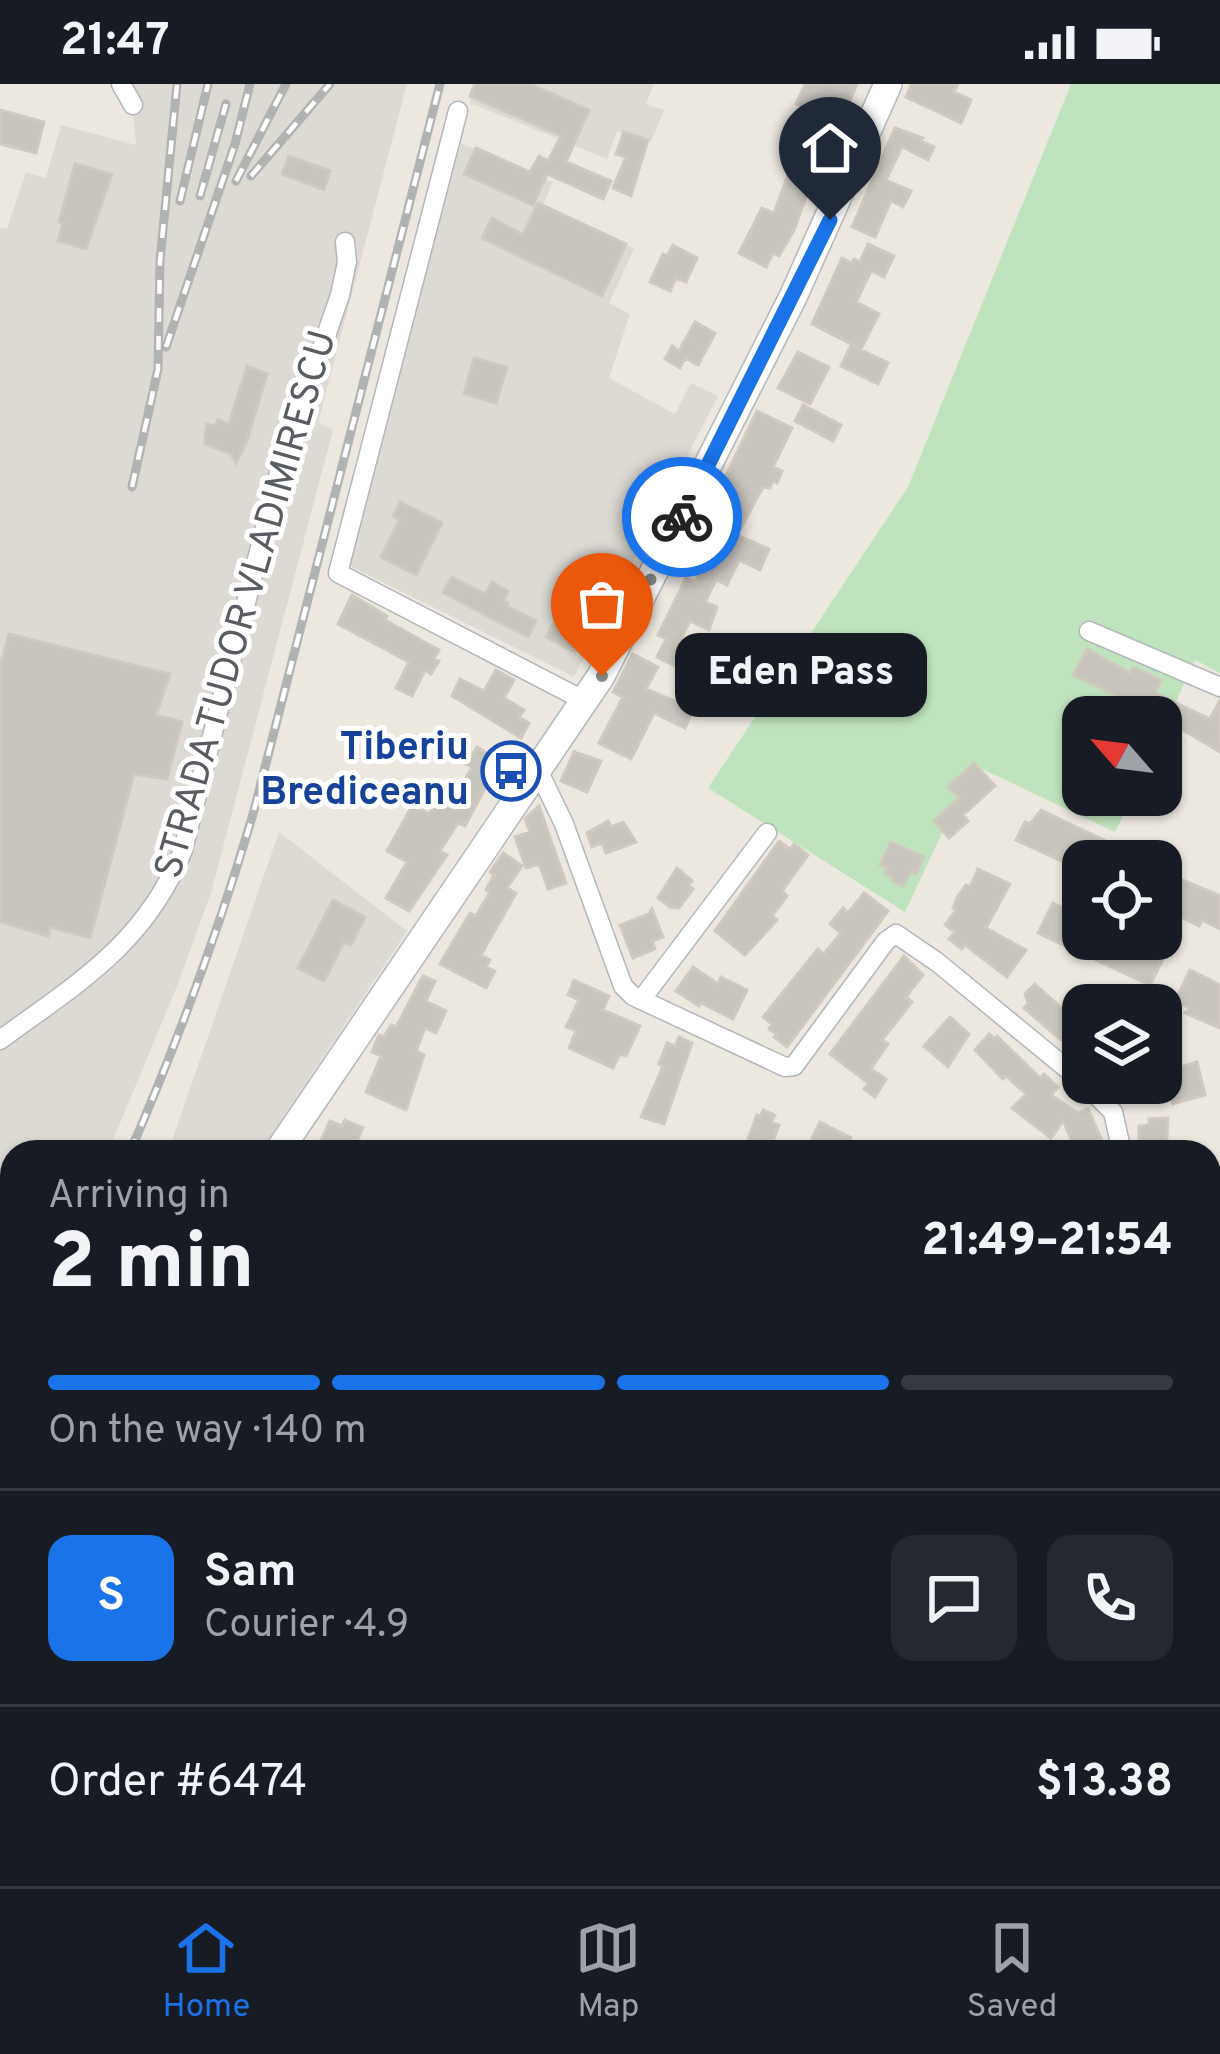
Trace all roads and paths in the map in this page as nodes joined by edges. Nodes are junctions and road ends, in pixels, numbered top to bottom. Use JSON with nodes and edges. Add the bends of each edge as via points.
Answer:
{"nodes":[{"id":1,"x":121,"y":84,"type":"edge"},
{"id":2,"x":888,"y":84,"type":"edge"},
{"id":3,"x":133,"y":105,"type":"dead end"},
{"id":4,"x":458,"y":111,"type":"dead end"},
{"id":5,"x":346,"y":242,"type":"dead end"},
{"id":6,"x":1089,"y":631,"type":"dead end"},
{"id":7,"x":1220,"y":687,"type":"edge"},
{"id":8,"x":585,"y":701,"type":"junction"},
{"id":9,"x":538,"y":770,"type":"junction"},
{"id":10,"x":767,"y":833,"type":"dead end"},
{"id":11,"x":641,"y":1000,"type":"junction"},
{"id":12,"x":0,"y":1040,"type":"edge"},
{"id":13,"x":1062,"y":1065,"type":"edge"},
{"id":14,"x":1105,"y":1104,"type":"edge"},
{"id":15,"x":286,"y":1140,"type":"edge"},
{"id":16,"x":1119,"y":1140,"type":"edge"}],
"edges":[{"from":1,"to":3,"type":"street"},
{"from":2,"to":8,"type":"street","via":[[793,297]]},
{"from":4,"to":8,"type":"street","via":[[338,572]]},
{"from":5,"to":12,"type":"street","name":"STRADA TUDOR VLADIMIRESCU","via":[[340,295],[279,473],[171,881],[117,952]]},
{"from":6,"to":7,"type":"street"},
{"from":8,"to":9,"type":"street"},
{"from":9,"to":11,"type":"street","via":[[623,986]]},
{"from":9,"to":15,"type":"street"},
{"from":10,"to":11,"type":"street"},
{"from":11,"to":13,"type":"street","via":[[785,1066],[801,1061],[894,934]]},
{"from":14,"to":16,"type":"street"}]}
